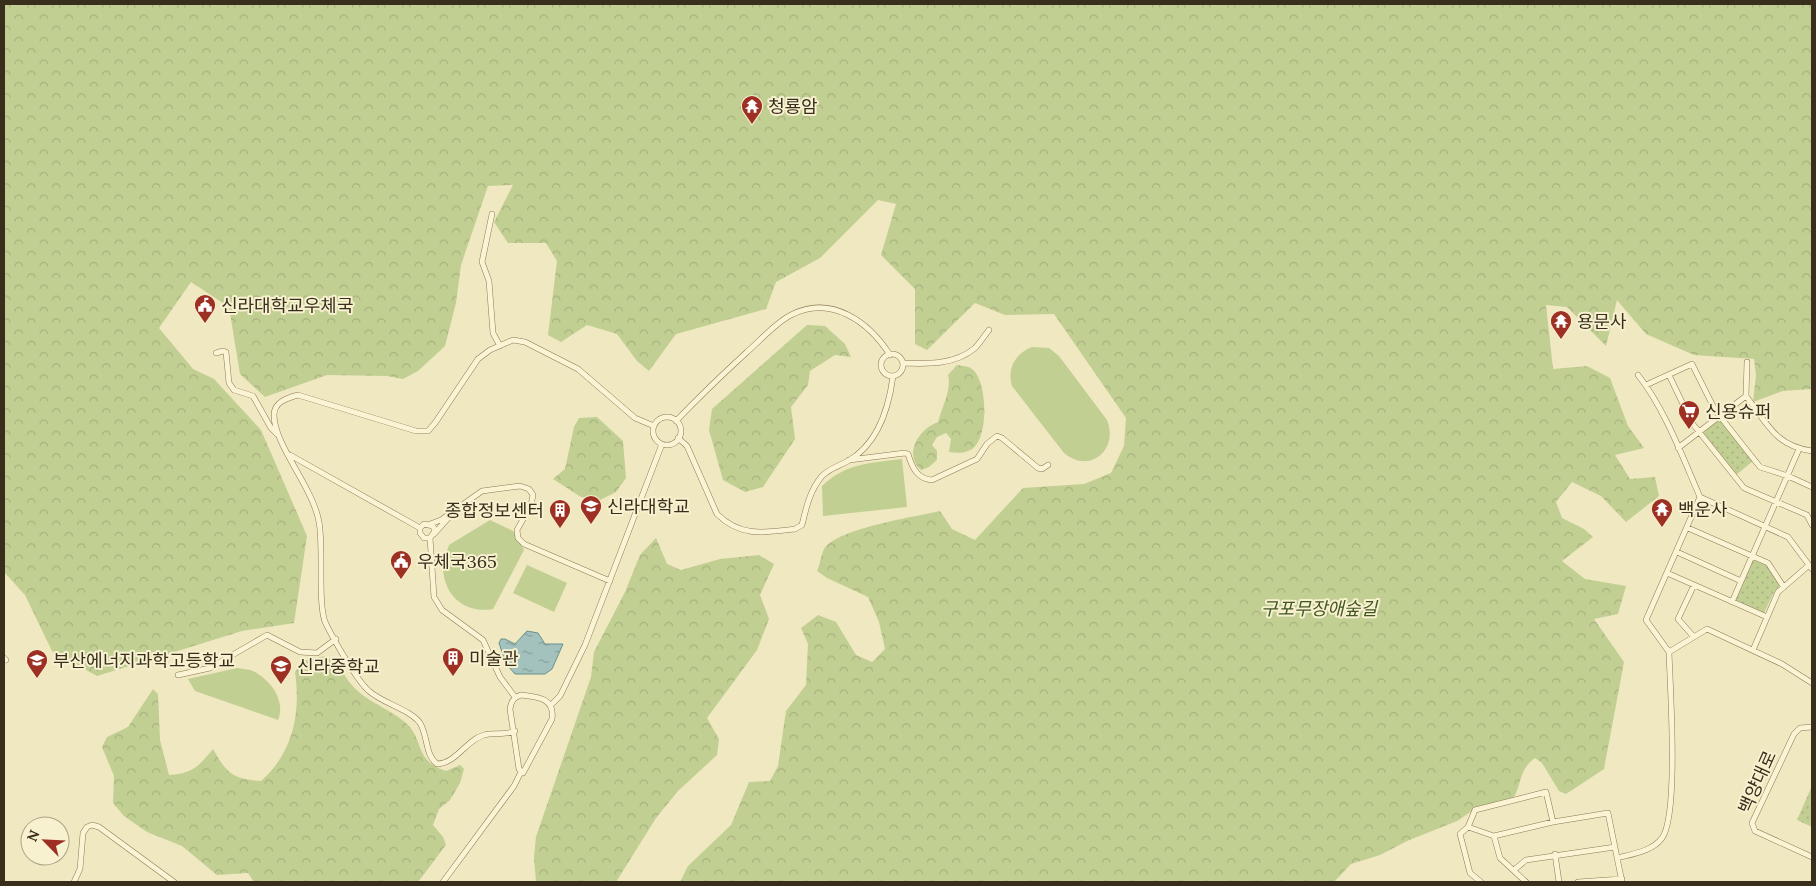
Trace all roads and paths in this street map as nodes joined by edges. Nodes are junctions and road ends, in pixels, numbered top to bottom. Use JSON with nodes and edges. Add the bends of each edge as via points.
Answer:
{"nodes":[{"id":1,"x":492,"y":214,"type":"dead end"},
{"id":2,"x":989,"y":330,"type":"dead end"},
{"id":3,"x":500,"y":346,"type":"junction"},
{"id":4,"x":216,"y":353,"type":"dead end"},
{"id":5,"x":890,"y":354,"type":"junction"},
{"id":6,"x":1747,"y":362,"type":"dead end"},
{"id":7,"x":903,"y":363,"type":"junction"},
{"id":8,"x":1670,"y":375,"type":"junction"},
{"id":9,"x":893,"y":376,"type":"junction"},
{"id":10,"x":1638,"y":376,"type":"dead end"},
{"id":11,"x":1646,"y":386,"type":"junction"},
{"id":12,"x":1746,"y":396,"type":"junction"},
{"id":13,"x":1720,"y":416,"type":"junction"},
{"id":14,"x":676,"y":421,"type":"junction"},
{"id":15,"x":654,"y":426,"type":"junction"},
{"id":16,"x":1700,"y":432,"type":"junction"},
{"id":17,"x":278,"y":434,"type":"junction"},
{"id":18,"x":678,"y":438,"type":"junction"},
{"id":19,"x":662,"y":444,"type":"junction"},
{"id":20,"x":1678,"y":448,"type":"junction"},
{"id":21,"x":1800,"y":449,"type":"junction"},
{"id":22,"x":1812,"y":451,"type":"edge"},
{"id":23,"x":289,"y":455,"type":"junction"},
{"id":24,"x":849,"y":461,"type":"junction"},
{"id":25,"x":1048,"y":465,"type":"dead end"},
{"id":26,"x":1788,"y":476,"type":"junction"},
{"id":27,"x":1812,"y":488,"type":"edge"},
{"id":28,"x":1700,"y":498,"type":"junction"},
{"id":29,"x":1776,"y":500,"type":"junction"},
{"id":30,"x":453,"y":511,"type":"junction"},
{"id":31,"x":430,"y":524,"type":"junction"},
{"id":32,"x":1812,"y":525,"type":"edge"},
{"id":33,"x":1765,"y":526,"type":"junction"},
{"id":34,"x":420,"y":528,"type":"junction"},
{"id":35,"x":1688,"y":528,"type":"junction"},
{"id":36,"x":432,"y":536,"type":"junction"},
{"id":37,"x":1677,"y":552,"type":"junction"},
{"id":38,"x":1752,"y":556,"type":"junction"},
{"id":39,"x":1810,"y":568,"type":"edge"},
{"id":40,"x":1667,"y":573,"type":"junction"},
{"id":41,"x":610,"y":581,"type":"junction"},
{"id":42,"x":1741,"y":581,"type":"junction"},
{"id":43,"x":1694,"y":586,"type":"junction"},
{"id":44,"x":1783,"y":586,"type":"junction"},
{"id":45,"x":1732,"y":602,"type":"junction"},
{"id":46,"x":1767,"y":617,"type":"junction"},
{"id":47,"x":1693,"y":636,"type":"junction"},
{"id":48,"x":336,"y":639,"type":"junction"},
{"id":49,"x":1753,"y":650,"type":"junction"},
{"id":50,"x":1669,"y":652,"type":"junction"},
{"id":51,"x":178,"y":675,"type":"dead end"},
{"id":52,"x":1812,"y":683,"type":"edge"},
{"id":53,"x":515,"y":697,"type":"junction"},
{"id":54,"x":552,"y":704,"type":"junction"},
{"id":55,"x":1812,"y":727,"type":"edge"},
{"id":56,"x":515,"y":731,"type":"junction"},
{"id":57,"x":521,"y":772,"type":"junction"},
{"id":58,"x":1553,"y":822,"type":"junction"},
{"id":59,"x":1468,"y":827,"type":"junction"},
{"id":60,"x":1494,"y":836,"type":"junction"},
{"id":61,"x":1615,"y":848,"type":"junction"},
{"id":62,"x":1556,"y":854,"type":"junction"},
{"id":63,"x":1812,"y":857,"type":"edge"},
{"id":64,"x":1618,"y":858,"type":"junction"},
{"id":65,"x":1514,"y":870,"type":"junction"},
{"id":66,"x":1622,"y":880,"type":"edge"},
{"id":67,"x":1590,"y":881,"type":"edge"},
{"id":68,"x":74,"y":882,"type":"edge"},
{"id":69,"x":174,"y":882,"type":"edge"},
{"id":70,"x":443,"y":882,"type":"edge"},
{"id":71,"x":1481,"y":882,"type":"edge"},
{"id":72,"x":1526,"y":882,"type":"edge"},
{"id":73,"x":1559,"y":882,"type":"edge"},
{"id":74,"x":1578,"y":882,"type":"edge"}],
"edges":[{"from":1,"to":3,"type":"street","via":[[482,262],[489,281],[493,334]]},
{"from":2,"to":7,"type":"street","via":[[975,348],[956,358],[944,362]]},
{"from":3,"to":15,"type":"street","via":[[513,340],[546,352],[578,369],[635,418]]},
{"from":3,"to":17,"type":"street","via":[[478,359],[428,431],[416,431],[298,395],[288,397],[274,412]]},
{"from":4,"to":17,"type":"street","via":[[226,352],[229,382],[234,390],[252,396]]},
{"from":5,"to":7,"type":"street","via":[[898,356]]},
{"from":5,"to":9,"type":"street","via":[[883,359],[882,367],[886,374]]},
{"from":5,"to":14,"type":"street","via":[[873,332],[853,316],[818,308],[791,315],[721,376]]},
{"from":6,"to":12,"type":"street"},
{"from":7,"to":9,"type":"street","via":[[901,371]]},
{"from":8,"to":11,"type":"street"},
{"from":8,"to":13,"type":"street","via":[[1692,364]]},
{"from":8,"to":16,"type":"street","via":[[1692,423]]},
{"from":9,"to":24,"type":"street","via":[[888,408],[877,431]]},
{"from":10,"to":11,"type":"street"},
{"from":11,"to":20,"type":"street"},
{"from":12,"to":13,"type":"street"},
{"from":12,"to":21,"type":"street","via":[[1781,442]]},
{"from":13,"to":16,"type":"street"},
{"from":13,"to":26,"type":"street","via":[[1760,467]]},
{"from":14,"to":15,"type":"street","via":[[661,419]]},
{"from":14,"to":18,"type":"street","via":[[681,431]]},
{"from":15,"to":19,"type":"street","via":[[654,437]]},
{"from":16,"to":20,"type":"street"},
{"from":16,"to":29,"type":"street","via":[[1744,488]]},
{"from":17,"to":23,"type":"street"},
{"from":18,"to":19,"type":"street","via":[[672,444]]},
{"from":18,"to":24,"type":"street","via":[[687,446],[717,514],[744,532],[786,530],[802,525],[806,506],[822,476],[834,466]]},
{"from":19,"to":41,"type":"street"},
{"from":20,"to":28,"type":"street"},
{"from":21,"to":22,"type":"street"},
{"from":21,"to":26,"type":"street"},
{"from":23,"to":34,"type":"street"},
{"from":23,"to":48,"type":"street","via":[[314,504],[319,522],[325,623]]},
{"from":24,"to":25,"type":"street","via":[[905,453],[917,474],[925,480],[932,480],[976,459],[997,436],[1038,468],[1042,470]]},
{"from":26,"to":27,"type":"street"},
{"from":26,"to":29,"type":"street"},
{"from":28,"to":33,"type":"street"},
{"from":28,"to":35,"type":"street"},
{"from":29,"to":32,"type":"street","via":[[1807,515]]},
{"from":29,"to":33,"type":"street"},
{"from":30,"to":31,"type":"street"},
{"from":30,"to":36,"type":"street"},
{"from":30,"to":41,"type":"street","via":[[482,491],[510,486],[529,489],[533,495],[517,530],[518,538],[524,544]]},
{"from":31,"to":34,"type":"street"},
{"from":31,"to":36,"type":"street","via":[[434,528]]},
{"from":33,"to":38,"type":"street"},
{"from":33,"to":39,"type":"street","via":[[1788,537]]},
{"from":34,"to":36,"type":"street","via":[[422,536]]},
{"from":35,"to":37,"type":"street"},
{"from":35,"to":38,"type":"street"},
{"from":36,"to":53,"type":"street","via":[[434,597],[442,610],[483,640],[500,677]]},
{"from":37,"to":40,"type":"street"},
{"from":37,"to":42,"type":"street"},
{"from":38,"to":42,"type":"street"},
{"from":38,"to":44,"type":"street","via":[[1768,563]]},
{"from":39,"to":44,"type":"street"},
{"from":40,"to":43,"type":"street"},
{"from":40,"to":50,"type":"street","via":[[1646,620]]},
{"from":41,"to":54,"type":"street","via":[[585,645],[560,696]]},
{"from":42,"to":45,"type":"street"},
{"from":43,"to":45,"type":"street"},
{"from":43,"to":47,"type":"street","via":[[1678,619]]},
{"from":44,"to":46,"type":"street"},
{"from":45,"to":46,"type":"street"},
{"from":46,"to":49,"type":"street"},
{"from":47,"to":49,"type":"street","via":[[1706,629]]},
{"from":47,"to":50,"type":"street"},
{"from":48,"to":51,"type":"street","via":[[317,653],[300,652],[267,635],[210,668]]},
{"from":48,"to":56,"type":"street","via":[[368,690],[420,722],[429,753],[437,764],[448,762],[484,735],[506,735]]},
{"from":49,"to":52,"type":"street"},
{"from":50,"to":64,"type":"street","via":[[1672,794],[1668,826],[1661,840]]},
{"from":53,"to":54,"type":"street","via":[[534,696]]},
{"from":53,"to":56,"type":"street","via":[[510,703]]},
{"from":54,"to":57,"type":"street","via":[[552,719],[526,770]]},
{"from":55,"to":63,"type":"street","name":"백양대로","via":[[1800,728],[1794,734],[1752,823],[1755,831]]},
{"from":56,"to":57,"type":"street"},
{"from":57,"to":70,"type":"street"},
{"from":58,"to":59,"type":"street","via":[[1546,792],[1475,810]]},
{"from":58,"to":60,"type":"street"},
{"from":58,"to":61,"type":"street","via":[[1608,813]]},
{"from":59,"to":60,"type":"street"},
{"from":59,"to":71,"type":"street","via":[[1460,834],[1470,873]]},
{"from":60,"to":65,"type":"street","via":[[1500,858]]},
{"from":61,"to":62,"type":"street"},
{"from":61,"to":64,"type":"street"},
{"from":62,"to":65,"type":"street","via":[[1526,860]]},
{"from":62,"to":73,"type":"street"},
{"from":64,"to":66,"type":"street"},
{"from":65,"to":72,"type":"street"},
{"from":66,"to":67,"type":"street"},
{"from":67,"to":74,"type":"street"},
{"from":68,"to":69,"type":"street","via":[[80,869],[84,833],[92,825]]}]}
